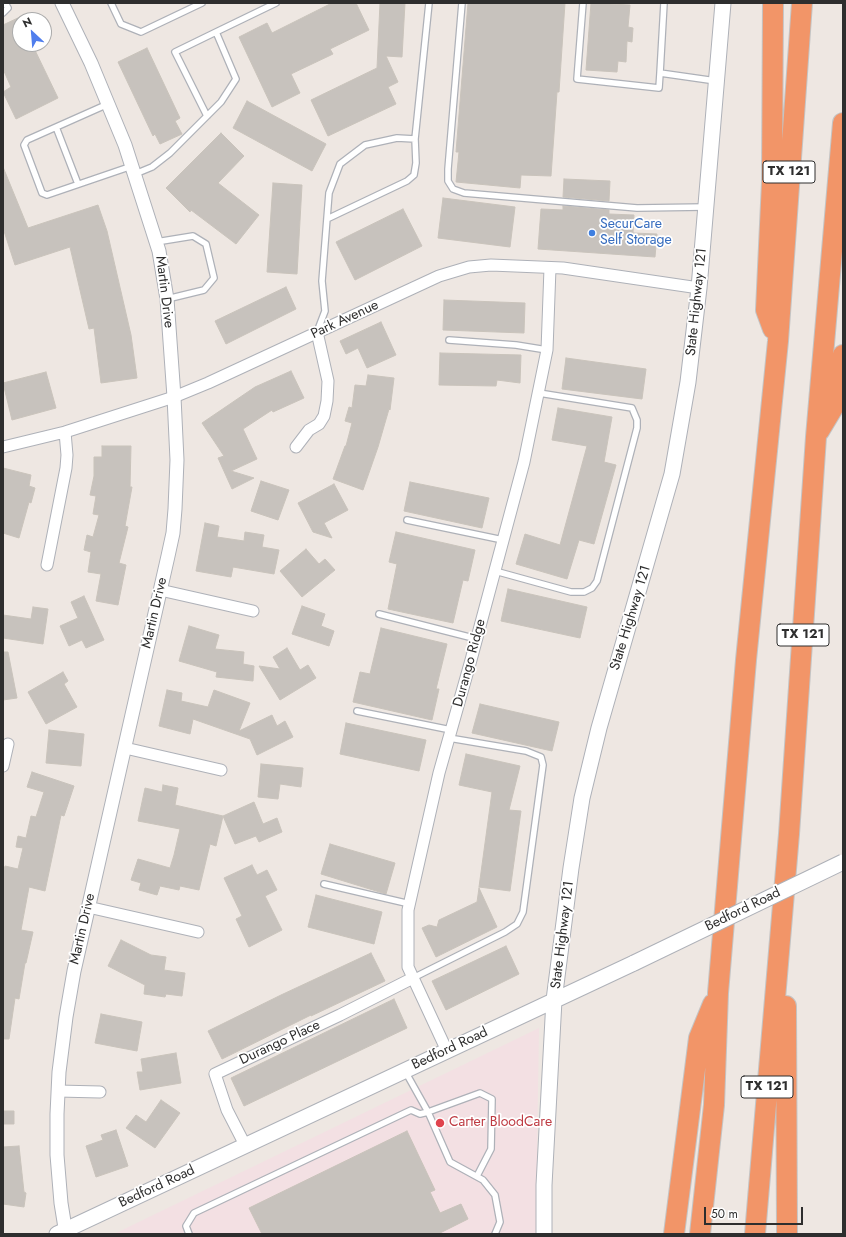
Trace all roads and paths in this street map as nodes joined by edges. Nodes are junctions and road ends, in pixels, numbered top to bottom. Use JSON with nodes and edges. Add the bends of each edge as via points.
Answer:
{"nodes":[{"id":1,"x":5,"y":3,"type":"edge"},
{"id":2,"x":62,"y":3,"type":"edge"},
{"id":3,"x":111,"y":3,"type":"edge"},
{"id":4,"x":202,"y":3,"type":"edge"},
{"id":5,"x":276,"y":3,"type":"edge"},
{"id":6,"x":429,"y":3,"type":"edge"},
{"id":7,"x":462,"y":3,"type":"edge"},
{"id":8,"x":582,"y":3,"type":"edge"},
{"id":9,"x":664,"y":3,"type":"edge"},
{"id":10,"x":722,"y":3,"type":"edge"},
{"id":11,"x":773,"y":3,"type":"edge"},
{"id":12,"x":802,"y":3,"type":"edge"},
{"id":13,"x":3,"y":13,"type":"edge"},
{"id":14,"x":216,"y":32,"type":"junction"},
{"id":15,"x":660,"y":72,"type":"junction"},
{"id":16,"x":716,"y":81,"type":"junction"},
{"id":17,"x":108,"y":104,"type":"junction"},
{"id":18,"x":207,"y":116,"type":"junction"},
{"id":19,"x":843,"y":123,"type":"edge"},
{"id":20,"x":56,"y":127,"type":"junction"},
{"id":21,"x":415,"y":139,"type":"junction"},
{"id":22,"x":133,"y":170,"type":"junction"},
{"id":23,"x":78,"y":184,"type":"junction"},
{"id":24,"x":706,"y":207,"type":"junction"},
{"id":25,"x":327,"y":220,"type":"junction"},
{"id":26,"x":156,"y":242,"type":"junction"},
{"id":27,"x":550,"y":268,"type":"junction"},
{"id":28,"x":699,"y":288,"type":"junction"},
{"id":29,"x":167,"y":299,"type":"junction"},
{"id":30,"x":317,"y":332,"type":"junction"},
{"id":31,"x":449,"y":340,"type":"dead end"},
{"id":32,"x":778,"y":341,"type":"junction"},
{"id":33,"x":547,"y":350,"type":"junction"},
{"id":34,"x":843,"y":355,"type":"edge"},
{"id":35,"x":539,"y":393,"type":"junction"},
{"id":36,"x":174,"y":397,"type":"junction"},
{"id":37,"x":65,"y":432,"type":"junction"},
{"id":38,"x":816,"y":437,"type":"junction"},
{"id":39,"x":3,"y":447,"type":"edge"},
{"id":40,"x":296,"y":447,"type":"dead end"},
{"id":41,"x":407,"y":520,"type":"dead end"},
{"id":42,"x":503,"y":540,"type":"junction"},
{"id":43,"x":47,"y":565,"type":"dead end"},
{"id":44,"x":495,"y":571,"type":"junction"},
{"id":45,"x":160,"y":590,"type":"junction"},
{"id":46,"x":253,"y":611,"type":"dead end"},
{"id":47,"x":379,"y":614,"type":"dead end"},
{"id":48,"x":477,"y":639,"type":"junction"},
{"id":49,"x":357,"y":711,"type":"dead end"},
{"id":50,"x":450,"y":734,"type":"junction"},
{"id":51,"x":8,"y":744,"type":"dead end"},
{"id":52,"x":125,"y":748,"type":"junction"},
{"id":53,"x":3,"y":766,"type":"edge"},
{"id":54,"x":221,"y":770,"type":"dead end"},
{"id":55,"x":843,"y":862,"type":"edge"},
{"id":56,"x":324,"y":884,"type":"dead end"},
{"id":57,"x":410,"y":904,"type":"junction"},
{"id":58,"x":88,"y":907,"type":"junction"},
{"id":59,"x":198,"y":932,"type":"dead end"},
{"id":60,"x":780,"y":941,"type":"junction"},
{"id":61,"x":413,"y":978,"type":"junction"},
{"id":62,"x":718,"y":993,"type":"junction"},
{"id":63,"x":554,"y":1000,"type":"junction"},
{"id":64,"x":447,"y":1051,"type":"junction"},
{"id":65,"x":405,"y":1071,"type":"junction"},
{"id":66,"x":58,"y":1091,"type":"junction"},
{"id":67,"x":100,"y":1092,"type":"dead end"},
{"id":68,"x":428,"y":1112,"type":"junction"},
{"id":69,"x":245,"y":1145,"type":"junction"},
{"id":70,"x":477,"y":1176,"type":"junction"},
{"id":71,"x":63,"y":1233,"type":"edge"},
{"id":72,"x":189,"y":1234,"type":"edge"},
{"id":73,"x":494,"y":1234,"type":"edge"},
{"id":74,"x":544,"y":1234,"type":"edge"},
{"id":75,"x":674,"y":1234,"type":"edge"},
{"id":76,"x":700,"y":1234,"type":"edge"},
{"id":77,"x":755,"y":1234,"type":"edge"},
{"id":78,"x":787,"y":1234,"type":"edge"}],
"edges":[{"from":1,"to":13,"type":"lane","via":[[8,8]]},
{"from":2,"to":17,"type":"street","name":"Martin Drive"},
{"from":3,"to":4,"type":"lane","via":[[121,24],[141,32]]},
{"from":5,"to":14,"type":"lane"},
{"from":6,"to":21,"type":"lane"},
{"from":7,"to":24,"type":"lane","via":[[448,169],[448,181],[453,189],[464,193],[637,208]]},
{"from":8,"to":15,"type":"lane","via":[[577,78],[659,88]]},
{"from":9,"to":15,"type":"lane"},
{"from":10,"to":16,"type":"main road","name":"State Highway 121"},
{"from":11,"to":32,"type":"highway","via":[[772,182],[766,310]]},
{"from":12,"to":32,"type":"highway","number":"TX 121"},
{"from":14,"to":18,"type":"lane","via":[[236,79],[221,102]]},
{"from":14,"to":18,"type":"lane","via":[[175,52]]},
{"from":15,"to":16,"type":"lane"},
{"from":16,"to":24,"type":"main road","name":"State Highway 121"},
{"from":17,"to":20,"type":"lane"},
{"from":17,"to":22,"type":"street","name":"Martin Drive","via":[[126,145]]},
{"from":18,"to":22,"type":"lane","via":[[152,167]]},
{"from":19,"to":38,"type":"highway","number":"TX 121"},
{"from":20,"to":23,"type":"lane"},
{"from":20,"to":23,"type":"lane","via":[[27,140],[24,145],[42,193],[47,195]]},
{"from":21,"to":25,"type":"lane","via":[[414,175],[407,181]]},
{"from":21,"to":25,"type":"lane","via":[[397,138],[365,145],[340,164],[329,193]]},
{"from":22,"to":23,"type":"lane"},
{"from":22,"to":26,"type":"street","name":"Martin Drive"},
{"from":24,"to":28,"type":"main road","name":"State Highway 121"},
{"from":25,"to":30,"type":"lane","via":[[322,281],[325,312]]},
{"from":26,"to":29,"type":"street","name":"Martin Drive"},
{"from":26,"to":29,"type":"lane","via":[[193,236],[206,244],[214,278],[204,290]]},
{"from":27,"to":28,"type":"street","name":"Park Avenue"},
{"from":27,"to":30,"type":"street","name":"Park Avenue","via":[[491,264],[469,267],[439,276]]},
{"from":27,"to":33,"type":"street","name":"Durango Ridge"},
{"from":28,"to":63,"type":"main road","name":"State Highway 121","via":[[688,382],[672,474],[599,728],[582,798]]},
{"from":29,"to":36,"type":"street","name":"Martin Drive"},
{"from":30,"to":36,"type":"street","name":"Park Avenue"},
{"from":30,"to":40,"type":"street","via":[[328,381],[327,400],[324,416],[319,424],[309,430]]},
{"from":31,"to":33,"type":"lane"},
{"from":32,"to":62,"type":"highway","number":"TX 121","via":[[746,660]]},
{"from":33,"to":35,"type":"street","name":"Durango Ridge"},
{"from":34,"to":38,"type":"highway","via":[[837,401]]},
{"from":35,"to":42,"type":"street","name":"Durango Ridge"},
{"from":35,"to":44,"type":"lane","via":[[632,408],[637,428],[597,581],[592,588],[584,592],[571,592]]},
{"from":36,"to":37,"type":"street","name":"Park Avenue"},
{"from":36,"to":45,"type":"street","name":"Martin Drive","via":[[177,460],[175,509],[173,533]]},
{"from":37,"to":39,"type":"street","name":"Park Avenue"},
{"from":37,"to":43,"type":"street","via":[[66,468]]},
{"from":38,"to":60,"type":"highway","number":"TX 121","via":[[790,834]]},
{"from":41,"to":42,"type":"lane"},
{"from":42,"to":44,"type":"street","name":"Durango Ridge"},
{"from":44,"to":48,"type":"street","name":"Durango Ridge"},
{"from":45,"to":46,"type":"street"},
{"from":45,"to":52,"type":"street","name":"Martin Drive"},
{"from":47,"to":48,"type":"lane"},
{"from":48,"to":50,"type":"street","name":"Durango Ridge"},
{"from":49,"to":50,"type":"lane"},
{"from":50,"to":57,"type":"street","name":"Durango Ridge"},
{"from":50,"to":61,"type":"lane","via":[[541,757],[543,764],[523,912],[517,924],[505,932]]},
{"from":51,"to":53,"type":"street"},
{"from":52,"to":54,"type":"street"},
{"from":52,"to":58,"type":"street","name":"Martin Drive"},
{"from":55,"to":63,"type":"main road","name":"Bedford Road","bridge":true},
{"from":56,"to":57,"type":"lane"},
{"from":57,"to":61,"type":"street","name":"Durango Ridge","via":[[408,967]]},
{"from":58,"to":59,"type":"street"},
{"from":58,"to":66,"type":"street","name":"Martin Drive","via":[[70,992]]},
{"from":60,"to":77,"type":"highway","number":"TX 121"},
{"from":60,"to":78,"type":"highway","via":[[786,1008]]},
{"from":61,"to":64,"type":"street","name":"Durango Ridge"},
{"from":61,"to":69,"type":"street","name":"Durango Place","via":[[340,1016],[215,1074],[228,1110]]},
{"from":62,"to":75,"type":"highway","via":[[699,1038]]},
{"from":62,"to":76,"type":"highway","number":"TX 121","via":[[714,1105]]},
{"from":63,"to":64,"type":"main road","name":"Bedford Road"},
{"from":63,"to":74,"type":"main road","name":"State Highway 121","via":[[544,1185]]},
{"from":64,"to":65,"type":"main road","name":"Bedford Road"},
{"from":65,"to":68,"type":"lane"},
{"from":65,"to":69,"type":"main road","name":"Bedford Road"},
{"from":66,"to":67,"type":"street"},
{"from":66,"to":71,"type":"street","name":"Martin Drive","via":[[57,1155]]},
{"from":68,"to":70,"type":"lane","via":[[450,1162]]},
{"from":68,"to":70,"type":"lane","via":[[480,1092],[492,1099],[491,1149]]},
{"from":68,"to":72,"type":"lane","via":[[420,1114],[411,1110],[194,1213],[186,1226]]},
{"from":69,"to":71,"type":"main road","name":"Bedford Road"},
{"from":70,"to":73,"type":"lane","via":[[495,1196],[500,1222]]}]}
